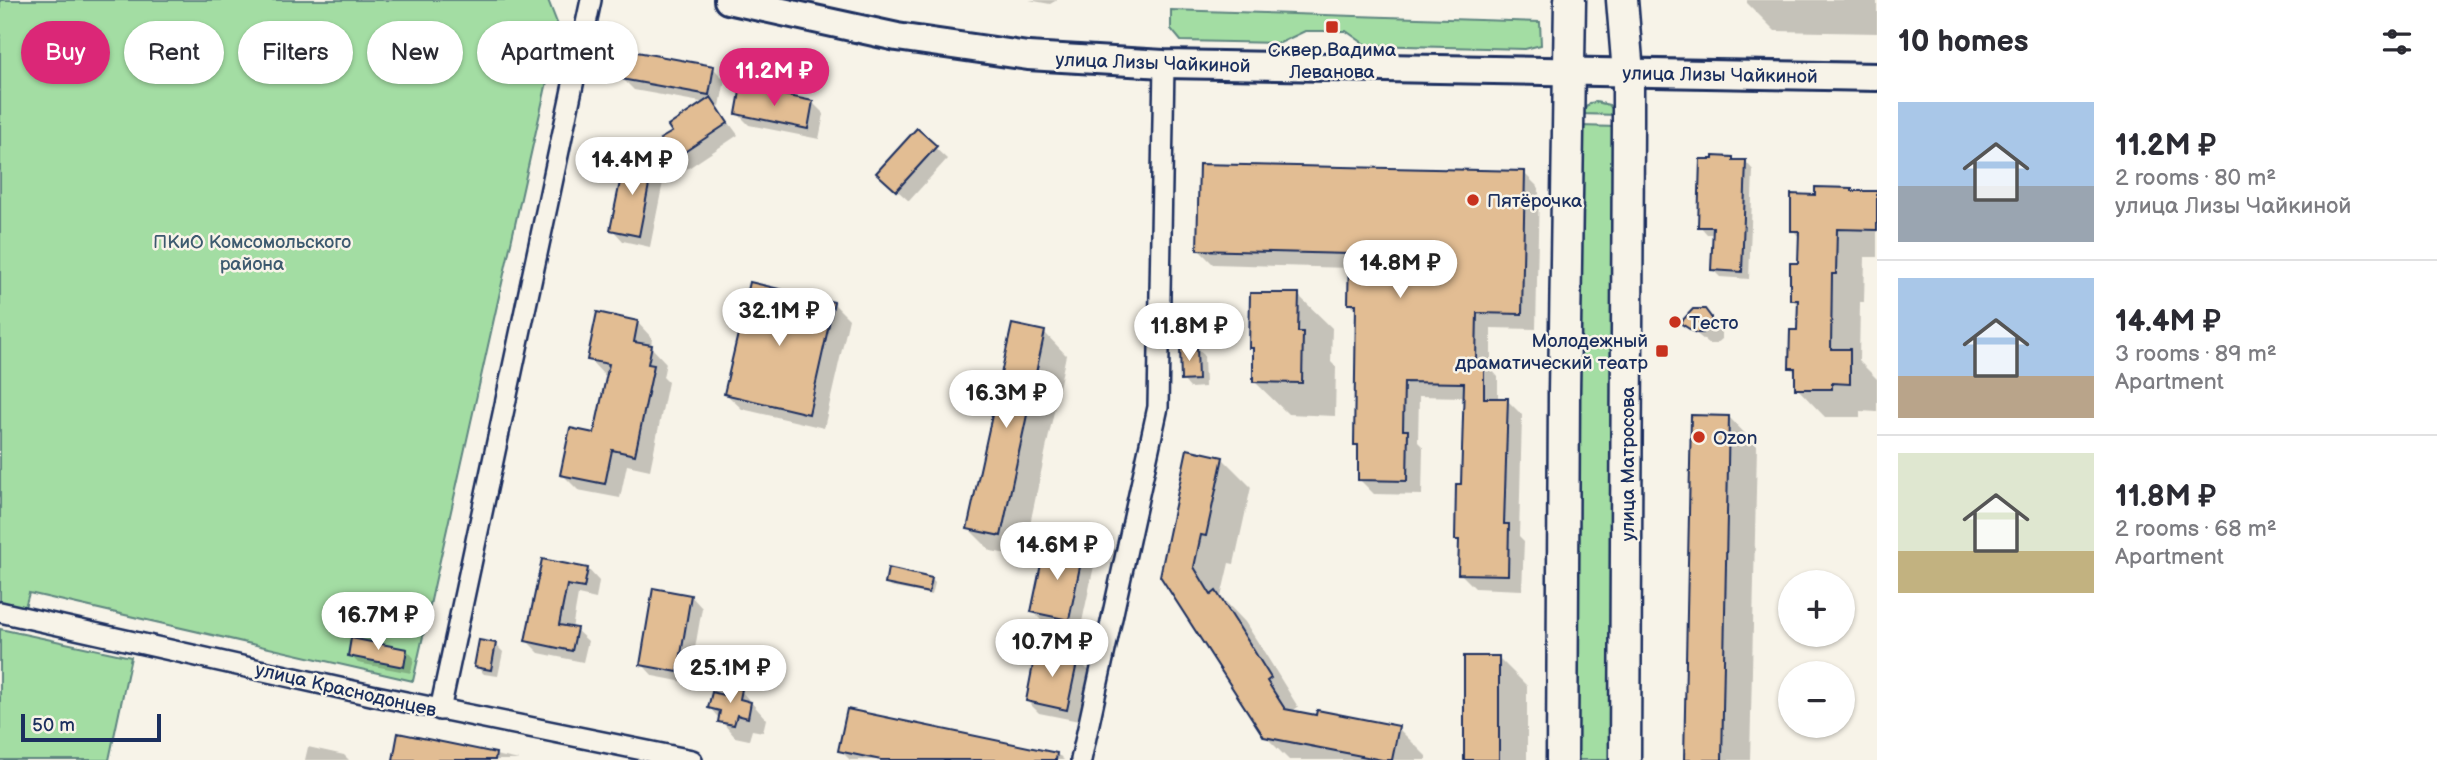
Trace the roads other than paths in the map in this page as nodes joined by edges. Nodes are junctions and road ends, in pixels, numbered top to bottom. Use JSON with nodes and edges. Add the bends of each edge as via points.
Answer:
{"nodes":[{"id":1,"x":591,"y":0,"type":"edge"},
{"id":2,"x":728,"y":0,"type":"edge"},
{"id":3,"x":1570,"y":0,"type":"edge"},
{"id":4,"x":1622,"y":0,"type":"edge"},
{"id":5,"x":1164,"y":64,"type":"junction"},
{"id":6,"x":1568,"y":72,"type":"junction"},
{"id":7,"x":1628,"y":73,"type":"junction"},
{"id":8,"x":1877,"y":77,"type":"edge"},
{"id":9,"x":0,"y":612,"type":"edge"},
{"id":10,"x":440,"y":710,"type":"junction"},
{"id":11,"x":692,"y":760,"type":"edge"},
{"id":12,"x":1081,"y":760,"type":"edge"},
{"id":13,"x":1562,"y":760,"type":"edge"},
{"id":14,"x":1625,"y":760,"type":"edge"}],
"edges":[{"from":1,"to":10,"type":"street"},
{"from":2,"to":5,"type":"main road","name":"улица Лизы Чайкиной","via":[[897,37],[1028,57]]},
{"from":3,"to":6,"type":"main road"},
{"from":4,"to":7,"type":"main road","name":"улица Матросова"},
{"from":5,"to":6,"type":"main road","name":"улица Лизы Чайкиной"},
{"from":5,"to":12,"type":"street","via":[[1158,407]]},
{"from":6,"to":7,"type":"main road","name":"улица Лизы Чайкиной"},
{"from":6,"to":13,"type":"main road"},
{"from":7,"to":8,"type":"main road","name":"улица Лизы Чайкиной"},
{"from":7,"to":14,"type":"main road","name":"улица Матросова"},
{"from":9,"to":10,"type":"street","name":"улица Краснодонцев"},
{"from":10,"to":11,"type":"street","name":"улица Краснодонцев"}]}
